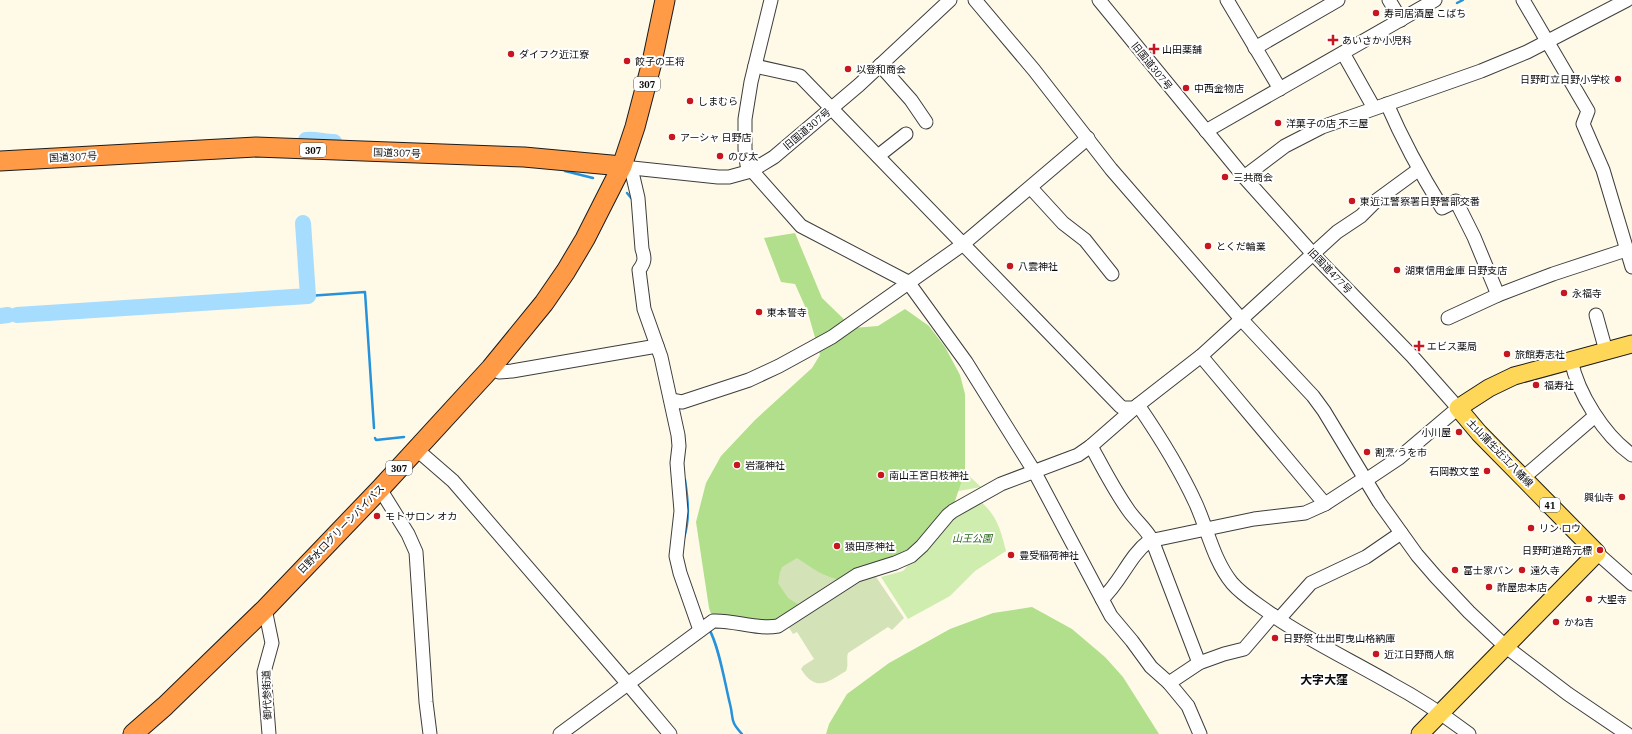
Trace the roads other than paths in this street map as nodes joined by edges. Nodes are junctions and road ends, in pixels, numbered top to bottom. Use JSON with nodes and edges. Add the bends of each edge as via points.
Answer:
{"nodes":[{"id":1,"x":665,"y":0,"type":"edge"},
{"id":2,"x":771,"y":0,"type":"edge"},
{"id":3,"x":950,"y":0,"type":"edge"},
{"id":4,"x":975,"y":0,"type":"edge"},
{"id":5,"x":1099,"y":0,"type":"edge"},
{"id":6,"x":1227,"y":0,"type":"edge"},
{"id":7,"x":1338,"y":0,"type":"edge"},
{"id":8,"x":1389,"y":0,"type":"edge"},
{"id":9,"x":1435,"y":0,"type":"edge"},
{"id":10,"x":1523,"y":0,"type":"edge"},
{"id":11,"x":1627,"y":0,"type":"edge"},
{"id":12,"x":1401,"y":20,"type":"junction"},
{"id":13,"x":1546,"y":42,"type":"junction"},
{"id":14,"x":1255,"y":48,"type":"junction"},
{"id":15,"x":1343,"y":53,"type":"junction"},
{"id":16,"x":880,"y":65,"type":"junction"},
{"id":17,"x":755,"y":66,"type":"junction"},
{"id":18,"x":1280,"y":89,"type":"junction"},
{"id":19,"x":1387,"y":104,"type":"junction"},
{"id":20,"x":833,"y":108,"type":"junction"},
{"id":21,"x":1374,"y":108,"type":"junction"},
{"id":22,"x":926,"y":122,"type":"dead end"},
{"id":23,"x":1206,"y":132,"type":"junction"},
{"id":24,"x":906,"y":134,"type":"dead end"},
{"id":25,"x":1088,"y":138,"type":"junction"},
{"id":26,"x":878,"y":156,"type":"junction"},
{"id":27,"x":0,"y":161,"type":"edge"},
{"id":28,"x":626,"y":167,"type":"junction"},
{"id":29,"x":1418,"y":170,"type":"junction"},
{"id":30,"x":751,"y":171,"type":"junction"},
{"id":31,"x":1244,"y":177,"type":"junction"},
{"id":32,"x":1031,"y":188,"type":"junction"},
{"id":33,"x":962,"y":245,"type":"junction"},
{"id":34,"x":1626,"y":250,"type":"junction"},
{"id":35,"x":1313,"y":254,"type":"junction"},
{"id":36,"x":1632,"y":267,"type":"edge"},
{"id":37,"x":1112,"y":274,"type":"dead end"},
{"id":38,"x":908,"y":282,"type":"junction"},
{"id":39,"x":1498,"y":295,"type":"junction"},
{"id":40,"x":1596,"y":315,"type":"dead end"},
{"id":41,"x":1448,"y":318,"type":"dead end"},
{"id":42,"x":1242,"y":320,"type":"junction"},
{"id":43,"x":1632,"y":344,"type":"edge"},
{"id":44,"x":657,"y":346,"type":"junction"},
{"id":45,"x":1606,"y":351,"type":"junction"},
{"id":46,"x":1201,"y":356,"type":"junction"},
{"id":47,"x":1571,"y":360,"type":"junction"},
{"id":48,"x":491,"y":368,"type":"junction"},
{"id":49,"x":671,"y":400,"type":"junction"},
{"id":50,"x":1137,"y":406,"type":"junction"},
{"id":51,"x":1458,"y":408,"type":"junction"},
{"id":52,"x":1595,"y":416,"type":"junction"},
{"id":53,"x":1091,"y":446,"type":"junction"},
{"id":54,"x":423,"y":455,"type":"dead end"},
{"id":55,"x":1632,"y":455,"type":"edge"},
{"id":56,"x":1034,"y":470,"type":"junction"},
{"id":57,"x":1523,"y":478,"type":"junction"},
{"id":58,"x":1366,"y":479,"type":"junction"},
{"id":59,"x":380,"y":489,"type":"junction"},
{"id":60,"x":1325,"y":504,"type":"junction"},
{"id":61,"x":1206,"y":528,"type":"junction"},
{"id":62,"x":1401,"y":533,"type":"junction"},
{"id":63,"x":1152,"y":540,"type":"junction"},
{"id":64,"x":1597,"y":553,"type":"junction"},
{"id":65,"x":1632,"y":584,"type":"edge"},
{"id":66,"x":1102,"y":599,"type":"junction"},
{"id":67,"x":265,"y":609,"type":"junction"},
{"id":68,"x":1276,"y":617,"type":"junction"},
{"id":69,"x":705,"y":627,"type":"junction"},
{"id":70,"x":1505,"y":646,"type":"junction"},
{"id":71,"x":1199,"y":663,"type":"junction"},
{"id":72,"x":1169,"y":683,"type":"junction"},
{"id":73,"x":628,"y":684,"type":"junction"},
{"id":74,"x":1441,"y":714,"type":"junction"},
{"id":75,"x":133,"y":734,"type":"edge"},
{"id":76,"x":269,"y":734,"type":"edge"},
{"id":77,"x":430,"y":734,"type":"edge"},
{"id":78,"x":560,"y":734,"type":"edge"},
{"id":79,"x":670,"y":734,"type":"edge"},
{"id":80,"x":1200,"y":734,"type":"edge"},
{"id":81,"x":1420,"y":734,"type":"edge"},
{"id":82,"x":1469,"y":734,"type":"edge"},
{"id":83,"x":1628,"y":734,"type":"edge"}],
"edges":[{"from":1,"to":28,"type":"highway","number":"307"},
{"from":2,"to":17,"type":"street"},
{"from":3,"to":16,"type":"street","name":"旧国道307号"},
{"from":4,"to":25,"type":"street"},
{"from":5,"to":23,"type":"street","name":"旧国道307号"},
{"from":6,"to":14,"type":"street"},
{"from":7,"to":14,"type":"street"},
{"from":8,"to":12,"type":"street"},
{"from":9,"to":12,"type":"street"},
{"from":10,"to":13,"type":"street"},
{"from":11,"to":13,"type":"street"},
{"from":12,"to":15,"type":"street"},
{"from":13,"to":19,"type":"street","via":[[1481,71]]},
{"from":13,"to":34,"type":"street","via":[[1588,111],[1583,124],[1603,170]]},
{"from":14,"to":18,"type":"street"},
{"from":15,"to":18,"type":"street"},
{"from":15,"to":21,"type":"street"},
{"from":16,"to":20,"type":"street","name":"旧国道307号"},
{"from":16,"to":22,"type":"street","via":[[911,100]]},
{"from":17,"to":20,"type":"street","via":[[800,76]]},
{"from":17,"to":30,"type":"street","via":[[745,118],[747,165]]},
{"from":18,"to":23,"type":"street"},
{"from":19,"to":21,"type":"street"},
{"from":19,"to":29,"type":"street"},
{"from":20,"to":26,"type":"street"},
{"from":20,"to":30,"type":"street","name":"旧国道307号","via":[[774,157]]},
{"from":21,"to":31,"type":"street","via":[[1322,127],[1285,146]]},
{"from":23,"to":31,"type":"street","name":"旧国道477号"},
{"from":24,"to":26,"type":"street"},
{"from":25,"to":32,"type":"street"},
{"from":25,"to":42,"type":"street","via":[[1111,169]]},
{"from":26,"to":33,"type":"street"},
{"from":27,"to":28,"type":"highway","name":"国道307号","number":"307","via":[[256,147],[524,157]]},
{"from":28,"to":30,"type":"street","name":"旧国道307号","via":[[718,178]]},
{"from":28,"to":44,"type":"street","via":[[638,198],[644,254],[640,270],[644,310]]},
{"from":28,"to":48,"type":"highway","name":"日野水口グリーンバイパス","number":"307","via":[[566,271]]},
{"from":29,"to":35,"type":"street","via":[[1337,232]]},
{"from":29,"to":39,"type":"street","via":[[1442,208],[1456,201]]},
{"from":30,"to":38,"type":"street","via":[[801,226]]},
{"from":31,"to":35,"type":"street","name":"旧国道477号"},
{"from":32,"to":33,"type":"street"},
{"from":32,"to":37,"type":"street","via":[[1063,223],[1085,240]]},
{"from":33,"to":38,"type":"street"},
{"from":33,"to":50,"type":"street","via":[[1120,406]]},
{"from":34,"to":36,"type":"street"},
{"from":34,"to":39,"type":"street"},
{"from":35,"to":42,"type":"street"},
{"from":35,"to":51,"type":"street","name":"旧国道477号","via":[[1412,356]]},
{"from":38,"to":49,"type":"street","via":[[832,336],[778,366],[749,380],[696,398],[682,402]]},
{"from":38,"to":56,"type":"street","via":[[966,362]]},
{"from":39,"to":41,"type":"street"},
{"from":40,"to":45,"type":"street"},
{"from":42,"to":46,"type":"street"},
{"from":42,"to":58,"type":"street","via":[[1313,396]]},
{"from":43,"to":45,"type":"main road"},
{"from":44,"to":48,"type":"street","via":[[512,371],[499,372]]},
{"from":44,"to":49,"type":"street"},
{"from":45,"to":47,"type":"main road"},
{"from":46,"to":50,"type":"street"},
{"from":46,"to":60,"type":"street"},
{"from":47,"to":51,"type":"main road","via":[[1514,376]]},
{"from":47,"to":52,"type":"street","via":[[1572,368]]},
{"from":48,"to":59,"type":"highway","name":"日野水口グリーンバイパス","number":"307"},
{"from":49,"to":69,"type":"street","via":[[678,435],[677,463],[681,499],[681,523],[676,556],[680,573]]},
{"from":50,"to":53,"type":"street"},
{"from":50,"to":61,"type":"street","via":[[1160,437],[1184,480]]},
{"from":51,"to":57,"type":"main road","name":"土山蒲生近江八幡線","number":"41"},
{"from":51,"to":58,"type":"street","via":[[1399,458]]},
{"from":52,"to":55,"type":"street","via":[[1623,449]]},
{"from":52,"to":57,"type":"street"},
{"from":53,"to":56,"type":"street","via":[[1078,454]]},
{"from":53,"to":63,"type":"street","via":[[1123,502]]},
{"from":54,"to":73,"type":"street","via":[[453,481]]},
{"from":56,"to":66,"type":"street"},
{"from":56,"to":69,"type":"street","via":[[1001,484],[953,511],[911,556],[857,575],[778,626],[767,628],[725,620]]},
{"from":57,"to":64,"type":"main road","name":"土山蒲生近江八幡線","number":"41"},
{"from":58,"to":60,"type":"street"},
{"from":58,"to":62,"type":"street"},
{"from":59,"to":67,"type":"highway","name":"日野水口グリーンバイパス","number":"307"},
{"from":59,"to":77,"type":"street","via":[[416,552]]},
{"from":60,"to":61,"type":"street","via":[[1305,513]]},
{"from":61,"to":63,"type":"street"},
{"from":61,"to":68,"type":"street","via":[[1218,562],[1229,579],[1240,591]]},
{"from":62,"to":68,"type":"street","via":[[1366,557],[1311,583]]},
{"from":62,"to":70,"type":"street","via":[[1468,612]]},
{"from":63,"to":66,"type":"street","via":[[1138,550]]},
{"from":63,"to":71,"type":"street"},
{"from":64,"to":65,"type":"street"},
{"from":64,"to":70,"type":"main road"},
{"from":66,"to":72,"type":"street","via":[[1111,616],[1151,667]]},
{"from":67,"to":75,"type":"highway","name":"日野水口グリーンバイパス","number":"307"},
{"from":67,"to":76,"type":"street","name":"御代参街道","via":[[272,643],[264,672]]},
{"from":68,"to":71,"type":"street","via":[[1244,649]]},
{"from":68,"to":74,"type":"street","via":[[1328,650]]},
{"from":69,"to":73,"type":"street"},
{"from":70,"to":74,"type":"main road"},
{"from":70,"to":83,"type":"street","via":[[1568,694]]},
{"from":71,"to":72,"type":"street"},
{"from":72,"to":80,"type":"street","via":[[1188,706]]},
{"from":73,"to":78,"type":"street"},
{"from":73,"to":79,"type":"street"},
{"from":74,"to":81,"type":"main road"},
{"from":74,"to":82,"type":"street"}]}
